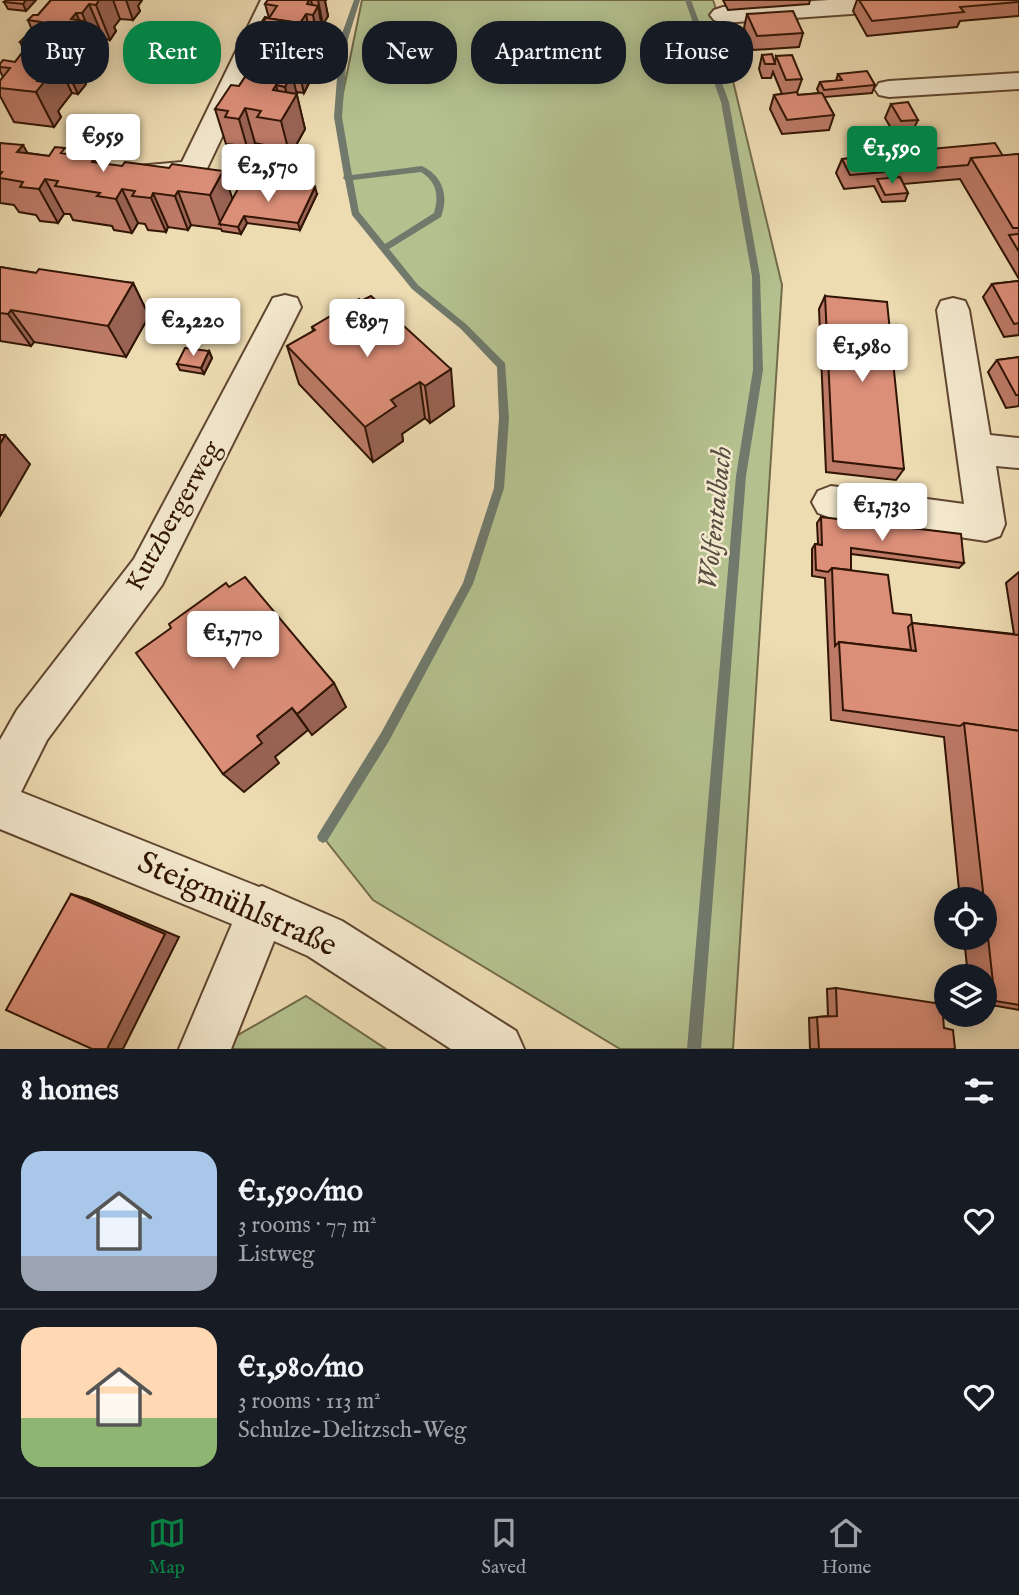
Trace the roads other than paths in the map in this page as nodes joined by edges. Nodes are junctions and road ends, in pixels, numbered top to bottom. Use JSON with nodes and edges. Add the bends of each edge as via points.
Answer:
{"nodes":[{"id":1,"x":274,"y":0,"type":"edge"},
{"id":2,"x":936,"y":0,"type":"edge"},
{"id":3,"x":723,"y":15,"type":"dead end"},
{"id":4,"x":1019,"y":81,"type":"edge"},
{"id":5,"x":889,"y":89,"type":"dead end"},
{"id":6,"x":125,"y":171,"type":"edge"},
{"id":7,"x":285,"y":307,"type":"dead end"},
{"id":8,"x":953,"y":310,"type":"dead end"},
{"id":9,"x":976,"y":449,"type":"junction"},
{"id":10,"x":1019,"y":453,"type":"edge"},
{"id":11,"x":831,"y":502,"type":"dead end"},
{"id":12,"x":0,"y":785,"type":"edge"},
{"id":13,"x":0,"y":806,"type":"edge"},
{"id":14,"x":262,"y":910,"type":"junction"},
{"id":15,"x":205,"y":1049,"type":"edge"},
{"id":16,"x":498,"y":1049,"type":"edge"}],
"edges":[{"from":1,"to":6,"type":"street","via":[[192,172]]},
{"from":2,"to":3,"type":"street"},
{"from":4,"to":5,"type":"street"},
{"from":7,"to":12,"type":"street","name":"Kutzbergerweg","via":[[148,572],[32,725]]},
{"from":8,"to":9,"type":"street"},
{"from":9,"to":10,"type":"street"},
{"from":9,"to":11,"type":"street","via":[[986,524]]},
{"from":13,"to":14,"type":"street","name":"Steigmühlstraße"},
{"from":14,"to":15,"type":"street"},
{"from":14,"to":16,"type":"street","name":"Steigmühlstraße","via":[[325,938]]}]}
